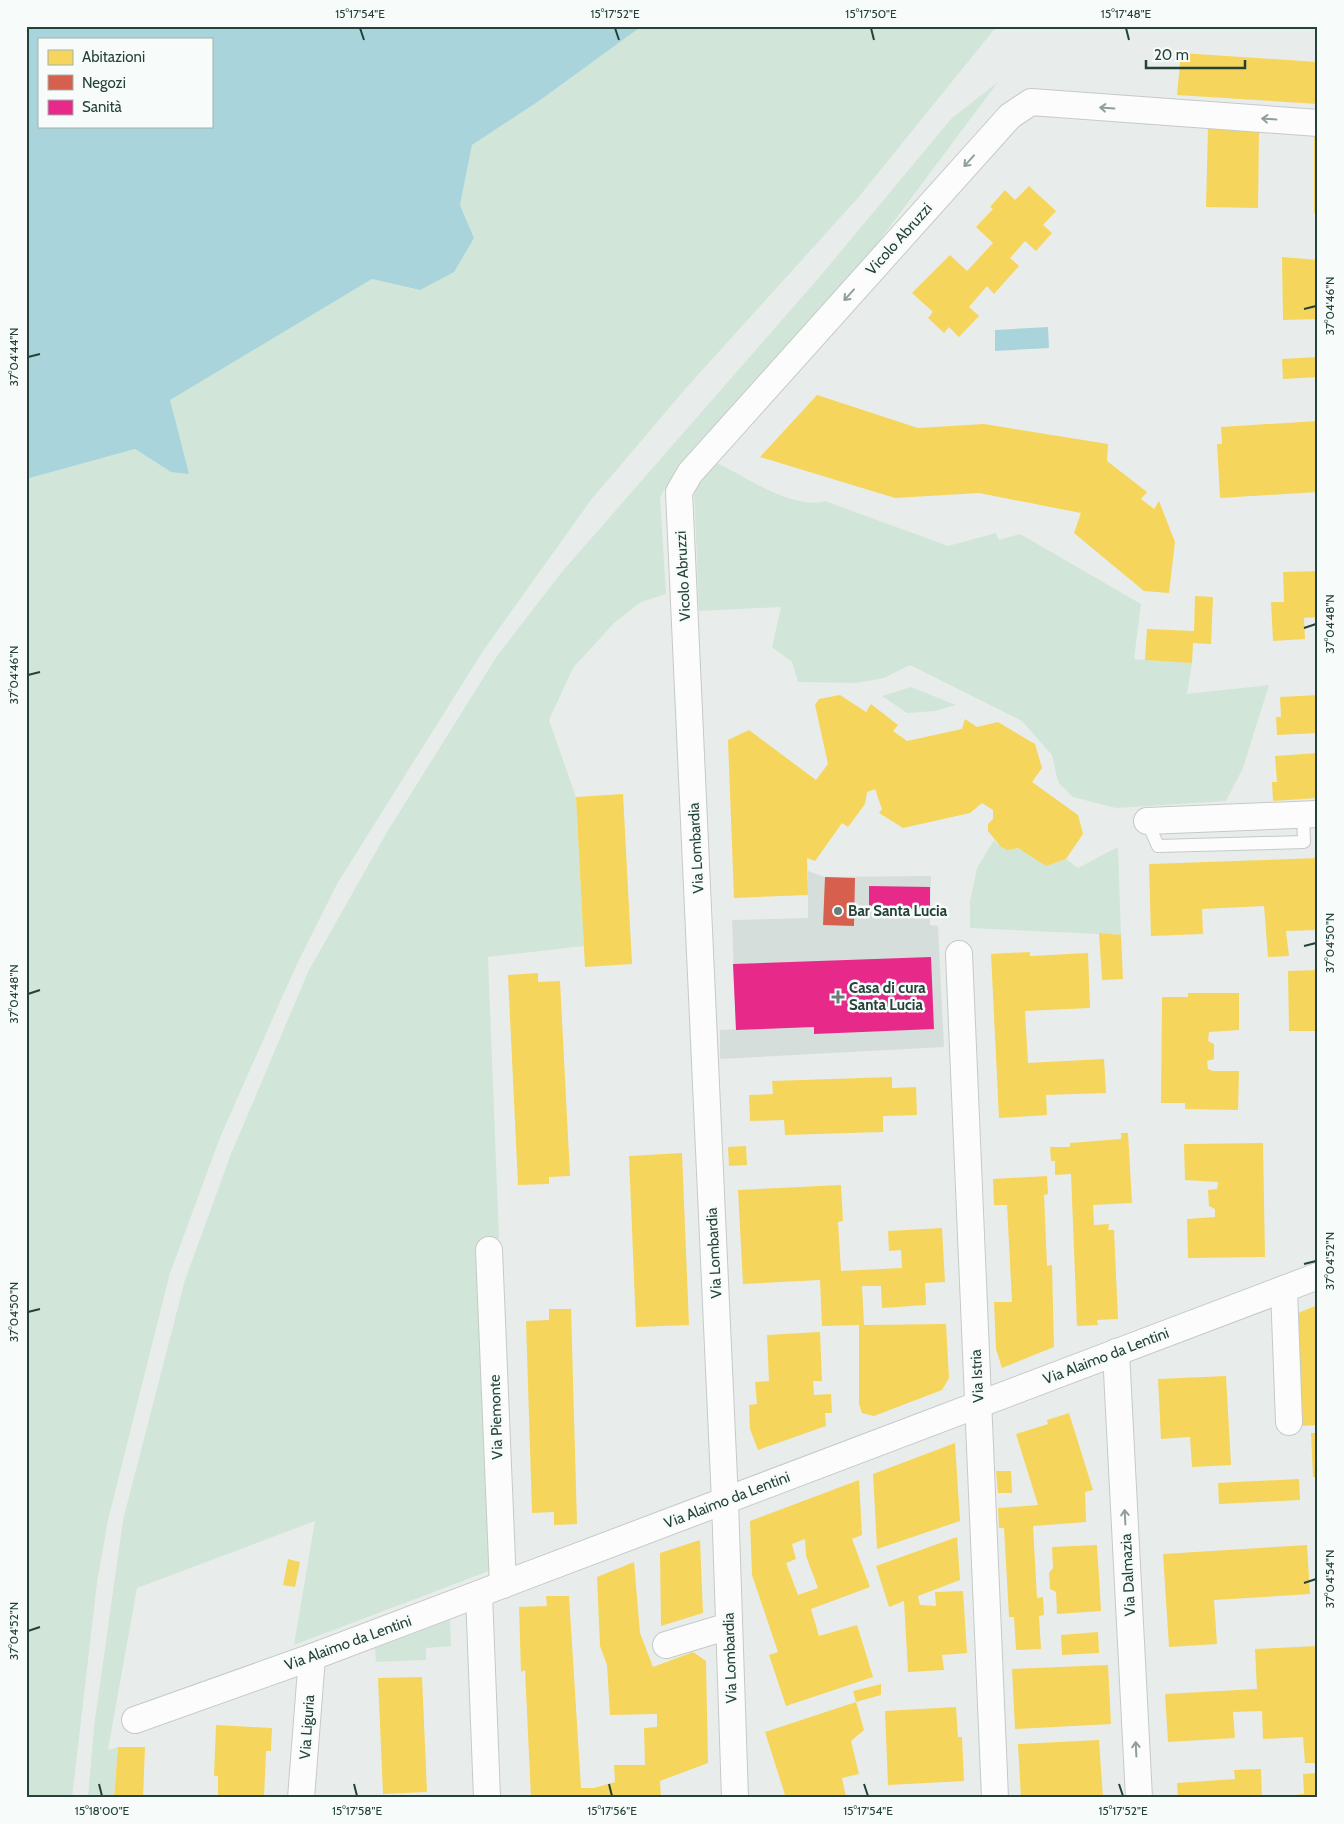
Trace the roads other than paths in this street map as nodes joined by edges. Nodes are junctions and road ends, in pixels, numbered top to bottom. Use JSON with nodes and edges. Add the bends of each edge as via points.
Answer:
{"nodes":[{"id":1,"x":1318,"y":123,"type":"edge"},
{"id":2,"x":689,"y":708,"type":"joint"},
{"id":3,"x":1311,"y":814,"type":"edge"},
{"id":4,"x":1146,"y":821,"type":"dead end"},
{"id":5,"x":959,"y":954,"type":"dead end"},
{"id":6,"x":489,"y":1250,"type":"dead end"},
{"id":7,"x":1318,"y":1276,"type":"edge"},
{"id":8,"x":1284,"y":1289,"type":"junction"},
{"id":9,"x":1116,"y":1352,"type":"junction"},
{"id":10,"x":979,"y":1405,"type":"junction"},
{"id":11,"x":1289,"y":1422,"type":"dead end"},
{"id":12,"x":725,"y":1500,"type":"junction"},
{"id":13,"x":503,"y":1585,"type":"junction"},
{"id":14,"x":479,"y":1594,"type":"junction"},
{"id":15,"x":729,"y":1626,"type":"junction"},
{"id":16,"x":666,"y":1645,"type":"dead end"},
{"id":17,"x":312,"y":1657,"type":"junction"},
{"id":18,"x":135,"y":1720,"type":"dead end"},
{"id":19,"x":301,"y":1798,"type":"edge"},
{"id":20,"x":486,"y":1798,"type":"edge"},
{"id":21,"x":735,"y":1798,"type":"edge"},
{"id":22,"x":995,"y":1798,"type":"edge"},
{"id":23,"x":1139,"y":1798,"type":"edge"}],
"edges":[{"from":1,"to":2,"type":"street","name":"Vicolo Abruzzi","one_way":true,"via":[[1031,102],[1010,116],[690,473],[679,492]]},
{"from":2,"to":12,"type":"street","name":"Via Lombardia"},
{"from":3,"to":4,"type":"street"},
{"from":5,"to":10,"type":"street","name":"Via Istria"},
{"from":6,"to":13,"type":"street","name":"Via Piemonte"},
{"from":7,"to":8,"type":"street","name":"Via Alaimo da Lentini"},
{"from":8,"to":9,"type":"street","name":"Via Alaimo da Lentini"},
{"from":8,"to":11,"type":"street"},
{"from":9,"to":10,"type":"street","name":"Via Alaimo da Lentini"},
{"from":23,"to":9,"type":"street","name":"Via Dalmazia","one_way":true},
{"from":10,"to":12,"type":"street","name":"Via Alaimo da Lentini"},
{"from":10,"to":22,"type":"street","name":"Via Istria"},
{"from":12,"to":13,"type":"street","name":"Via Alaimo da Lentini"},
{"from":12,"to":15,"type":"street","name":"Via Lombardia"},
{"from":13,"to":14,"type":"street","name":"Via Alaimo da Lentini"},
{"from":14,"to":17,"type":"street","name":"Via Alaimo da Lentini"},
{"from":14,"to":20,"type":"street"},
{"from":15,"to":16,"type":"street"},
{"from":15,"to":21,"type":"street","name":"Via Lombardia"},
{"from":17,"to":18,"type":"street","name":"Via Alaimo da Lentini"},
{"from":17,"to":19,"type":"street","name":"Via Liguria"}]}
